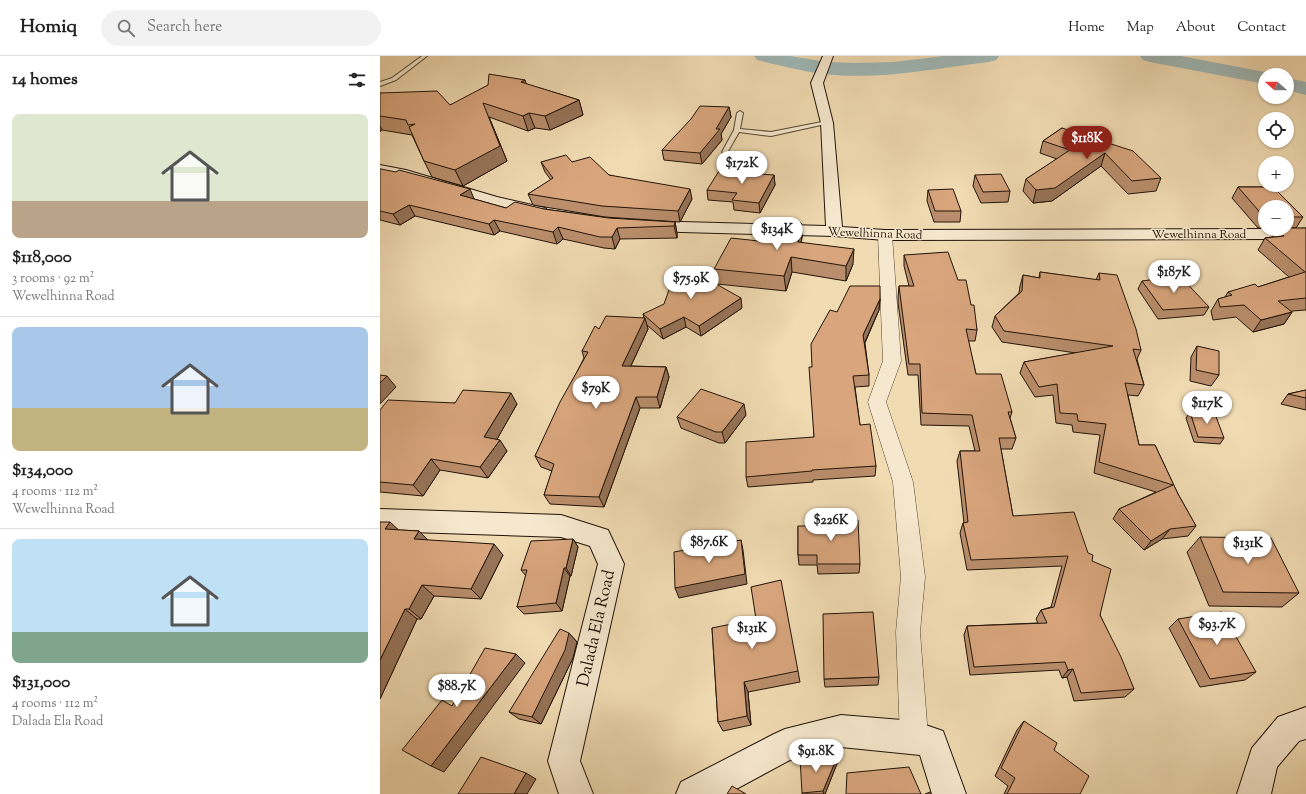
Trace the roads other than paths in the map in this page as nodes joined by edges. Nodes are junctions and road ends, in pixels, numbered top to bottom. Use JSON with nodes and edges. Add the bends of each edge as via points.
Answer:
{"nodes":[{"id":1,"x":425,"y":56,"type":"edge"},
{"id":2,"x":828,"y":57,"type":"edge"},
{"id":3,"x":380,"y":84,"type":"edge"},
{"id":4,"x":740,"y":113,"type":"dead end"},
{"id":5,"x":827,"y":123,"type":"junction"},
{"id":6,"x":737,"y":130,"type":"junction"},
{"id":7,"x":725,"y":152,"type":"dead end"},
{"id":8,"x":380,"y":169,"type":"edge"},
{"id":9,"x":551,"y":214,"type":"edge"},
{"id":10,"x":631,"y":225,"type":"edge"},
{"id":11,"x":834,"y":231,"type":"junction"},
{"id":12,"x":1306,"y":234,"type":"edge"},
{"id":13,"x":886,"y":235,"type":"junction"},
{"id":14,"x":380,"y":520,"type":"edge"},
{"id":15,"x":1306,"y":723,"type":"edge"},
{"id":16,"x":914,"y":737,"type":"junction"},
{"id":17,"x":576,"y":794,"type":"edge"},
{"id":18,"x":693,"y":794,"type":"edge"},
{"id":19,"x":949,"y":794,"type":"edge"},
{"id":20,"x":1254,"y":794,"type":"edge"}],
"edges":[{"from":1,"to":3,"type":"lane","via":[[394,79]]},
{"from":2,"to":5,"type":"street","via":[[817,83]]},
{"from":4,"to":6,"type":"lane"},
{"from":5,"to":6,"type":"lane","via":[[770,134]]},
{"from":5,"to":11,"type":"street"},
{"from":6,"to":7,"type":"lane"},
{"from":8,"to":9,"type":"street"},
{"from":10,"to":11,"type":"street","name":"Wewelhinna Road"},
{"from":11,"to":13,"type":"street","name":"Wewelhinna Road"},
{"from":12,"to":13,"type":"street","name":"Wewelhinna Road"},
{"from":13,"to":16,"type":"street","via":[[892,361],[877,402],[903,482],[913,577],[908,632]]},
{"from":14,"to":17,"type":"street","name":"Dalada Ela Road","via":[[561,526],[599,538],[611,564],[564,761]]},
{"from":15,"to":20,"type":"street","via":[[1289,728],[1263,759]]},
{"from":16,"to":18,"type":"street","via":[[841,731],[785,745]]},
{"from":16,"to":19,"type":"street","via":[[932,742]]}]}
